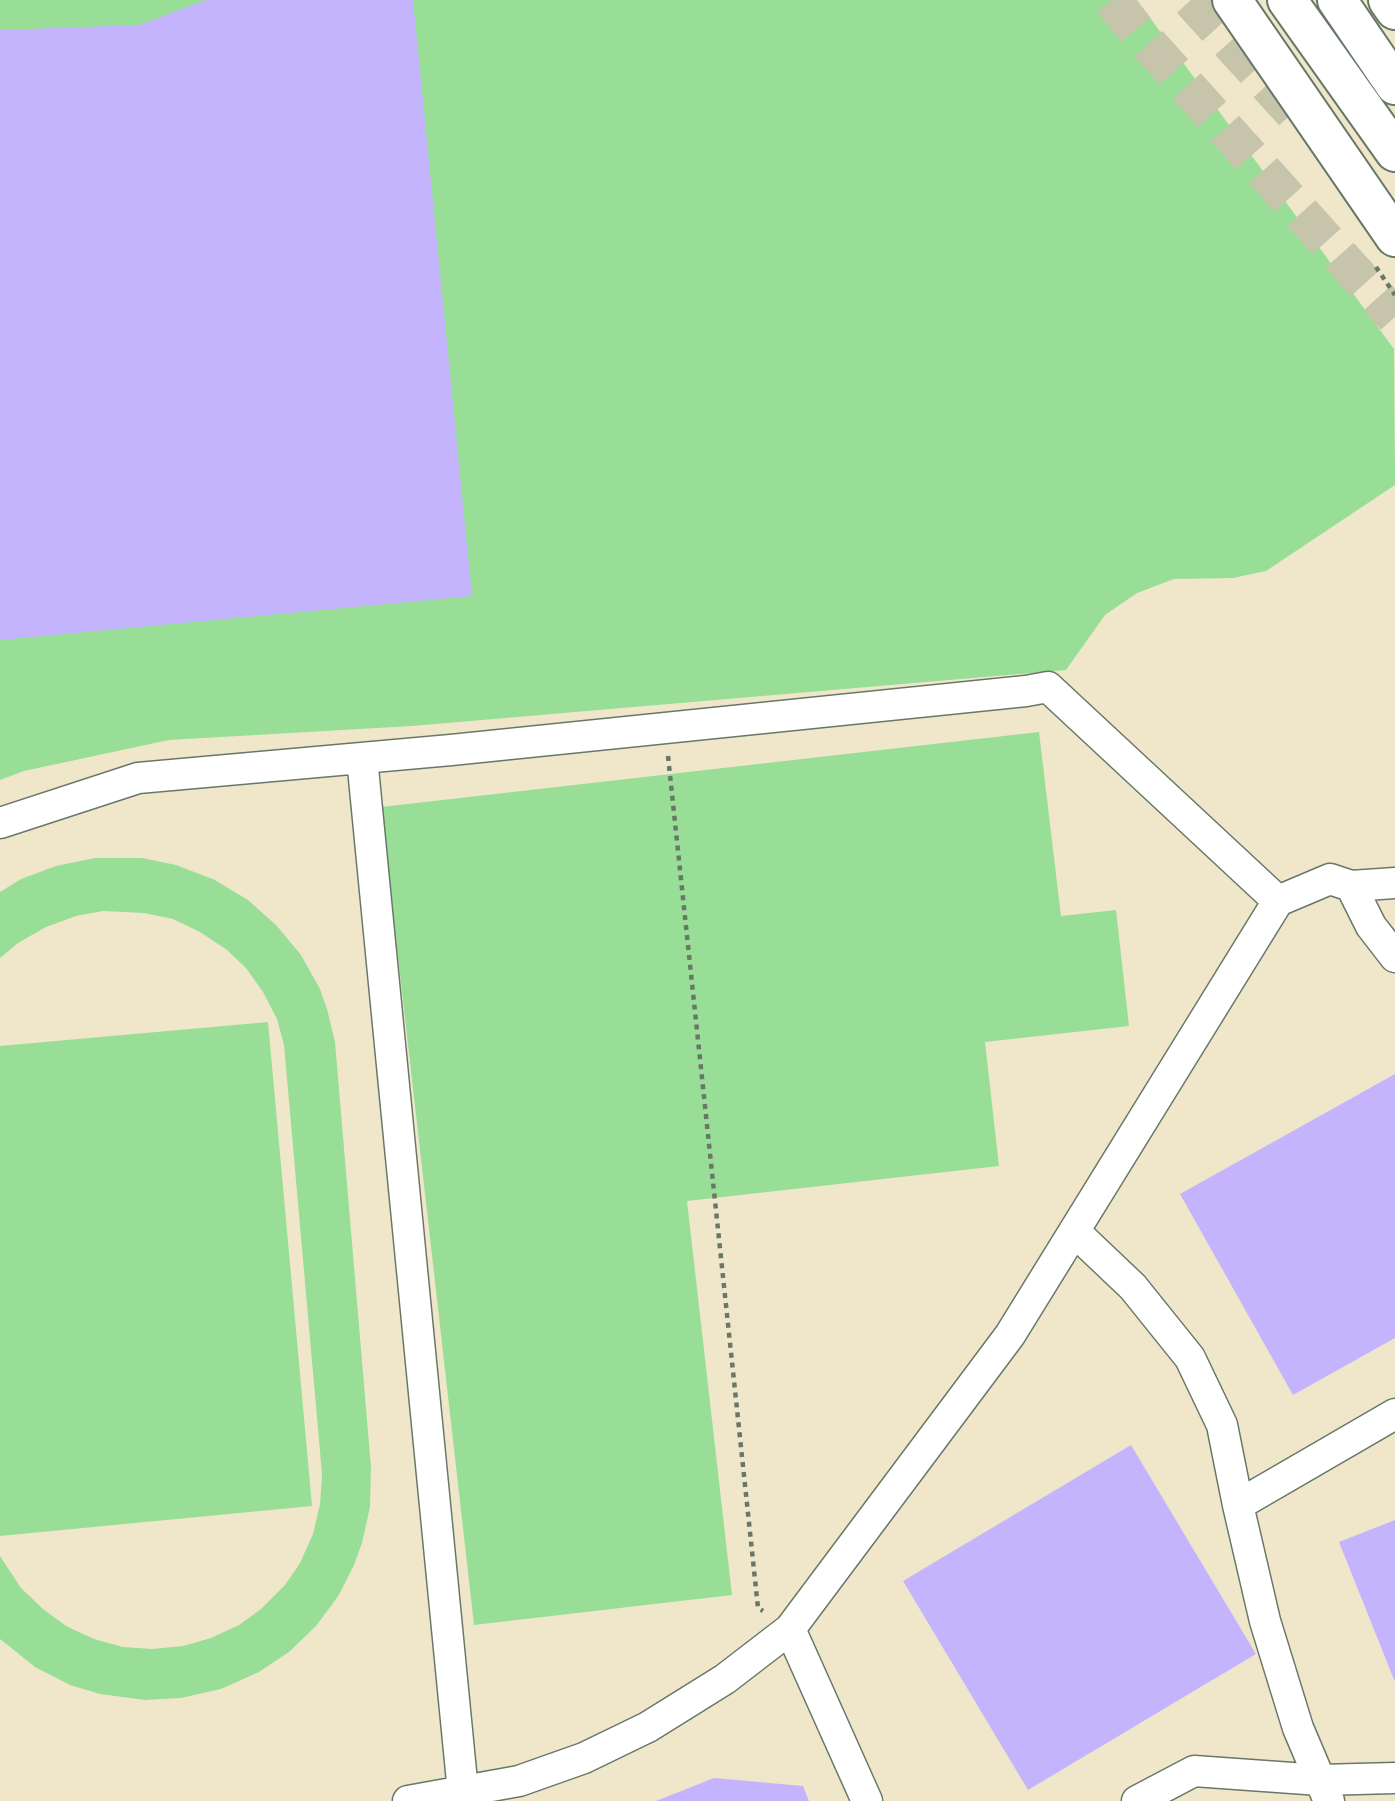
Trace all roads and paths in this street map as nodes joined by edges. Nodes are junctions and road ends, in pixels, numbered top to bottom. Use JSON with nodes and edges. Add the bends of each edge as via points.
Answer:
{"nodes":[{"id":1,"x":1232,"y":0,"type":"edge"},
{"id":2,"x":1287,"y":0,"type":"edge"},
{"id":3,"x":1337,"y":0,"type":"edge"},
{"id":4,"x":1388,"y":0,"type":"edge"},
{"id":5,"x":1395,"y":10,"type":"edge"},
{"id":6,"x":1395,"y":85,"type":"edge"},
{"id":7,"x":1393,"y":149,"type":"edge"},
{"id":8,"x":1395,"y":237,"type":"edge"},
{"id":9,"x":665,"y":727,"type":"junction"},
{"id":10,"x":362,"y":758,"type":"junction"},
{"id":11,"x":0,"y":823,"type":"edge"},
{"id":12,"x":1395,"y":883,"type":"edge"},
{"id":13,"x":1351,"y":886,"type":"junction"},
{"id":14,"x":1278,"y":901,"type":"junction"},
{"id":15,"x":1395,"y":957,"type":"edge"},
{"id":16,"x":1074,"y":1231,"type":"junction"},
{"id":17,"x":1395,"y":1414,"type":"edge"},
{"id":18,"x":1238,"y":1504,"type":"junction"},
{"id":19,"x":790,"y":1629,"type":"junction"},
{"id":20,"x":1395,"y":1778,"type":"edge"},
{"id":21,"x":1324,"y":1790,"type":"edge"},
{"id":22,"x":524,"y":1791,"type":"edge"},
{"id":23,"x":463,"y":1792,"type":"junction"},
{"id":24,"x":417,"y":1800,"type":"edge"},
{"id":25,"x":867,"y":1801,"type":"edge"},
{"id":26,"x":1137,"y":1801,"type":"edge"}],
"edges":[{"from":1,"to":8,"type":"main road"},
{"from":2,"to":7,"type":"main road"},
{"from":3,"to":6,"type":"main road"},
{"from":4,"to":5,"type":"main road"},
{"from":9,"to":10,"type":"street"},
{"from":9,"to":14,"type":"street","via":[[1048,687]]},
{"from":9,"to":19,"type":"path","via":[[758,1608]]},
{"from":10,"to":11,"type":"street","via":[[138,778]]},
{"from":10,"to":23,"type":"street"},
{"from":12,"to":13,"type":"street"},
{"from":13,"to":14,"type":"street","via":[[1330,879]]},
{"from":13,"to":15,"type":"street","via":[[1371,926]]},
{"from":14,"to":16,"type":"street"},
{"from":16,"to":18,"type":"street","via":[[1133,1287],[1190,1358],[1222,1425]]},
{"from":16,"to":19,"type":"street","via":[[1010,1335]]},
{"from":17,"to":18,"type":"street"},
{"from":18,"to":21,"type":"street","via":[[1265,1621],[1298,1728]]},
{"from":19,"to":22,"type":"street","via":[[725,1679],[648,1727]]},
{"from":19,"to":25,"type":"street"},
{"from":20,"to":21,"type":"street"},
{"from":21,"to":26,"type":"street","via":[[1194,1771]]},
{"from":22,"to":23,"type":"street"},
{"from":23,"to":24,"type":"street"}]}
